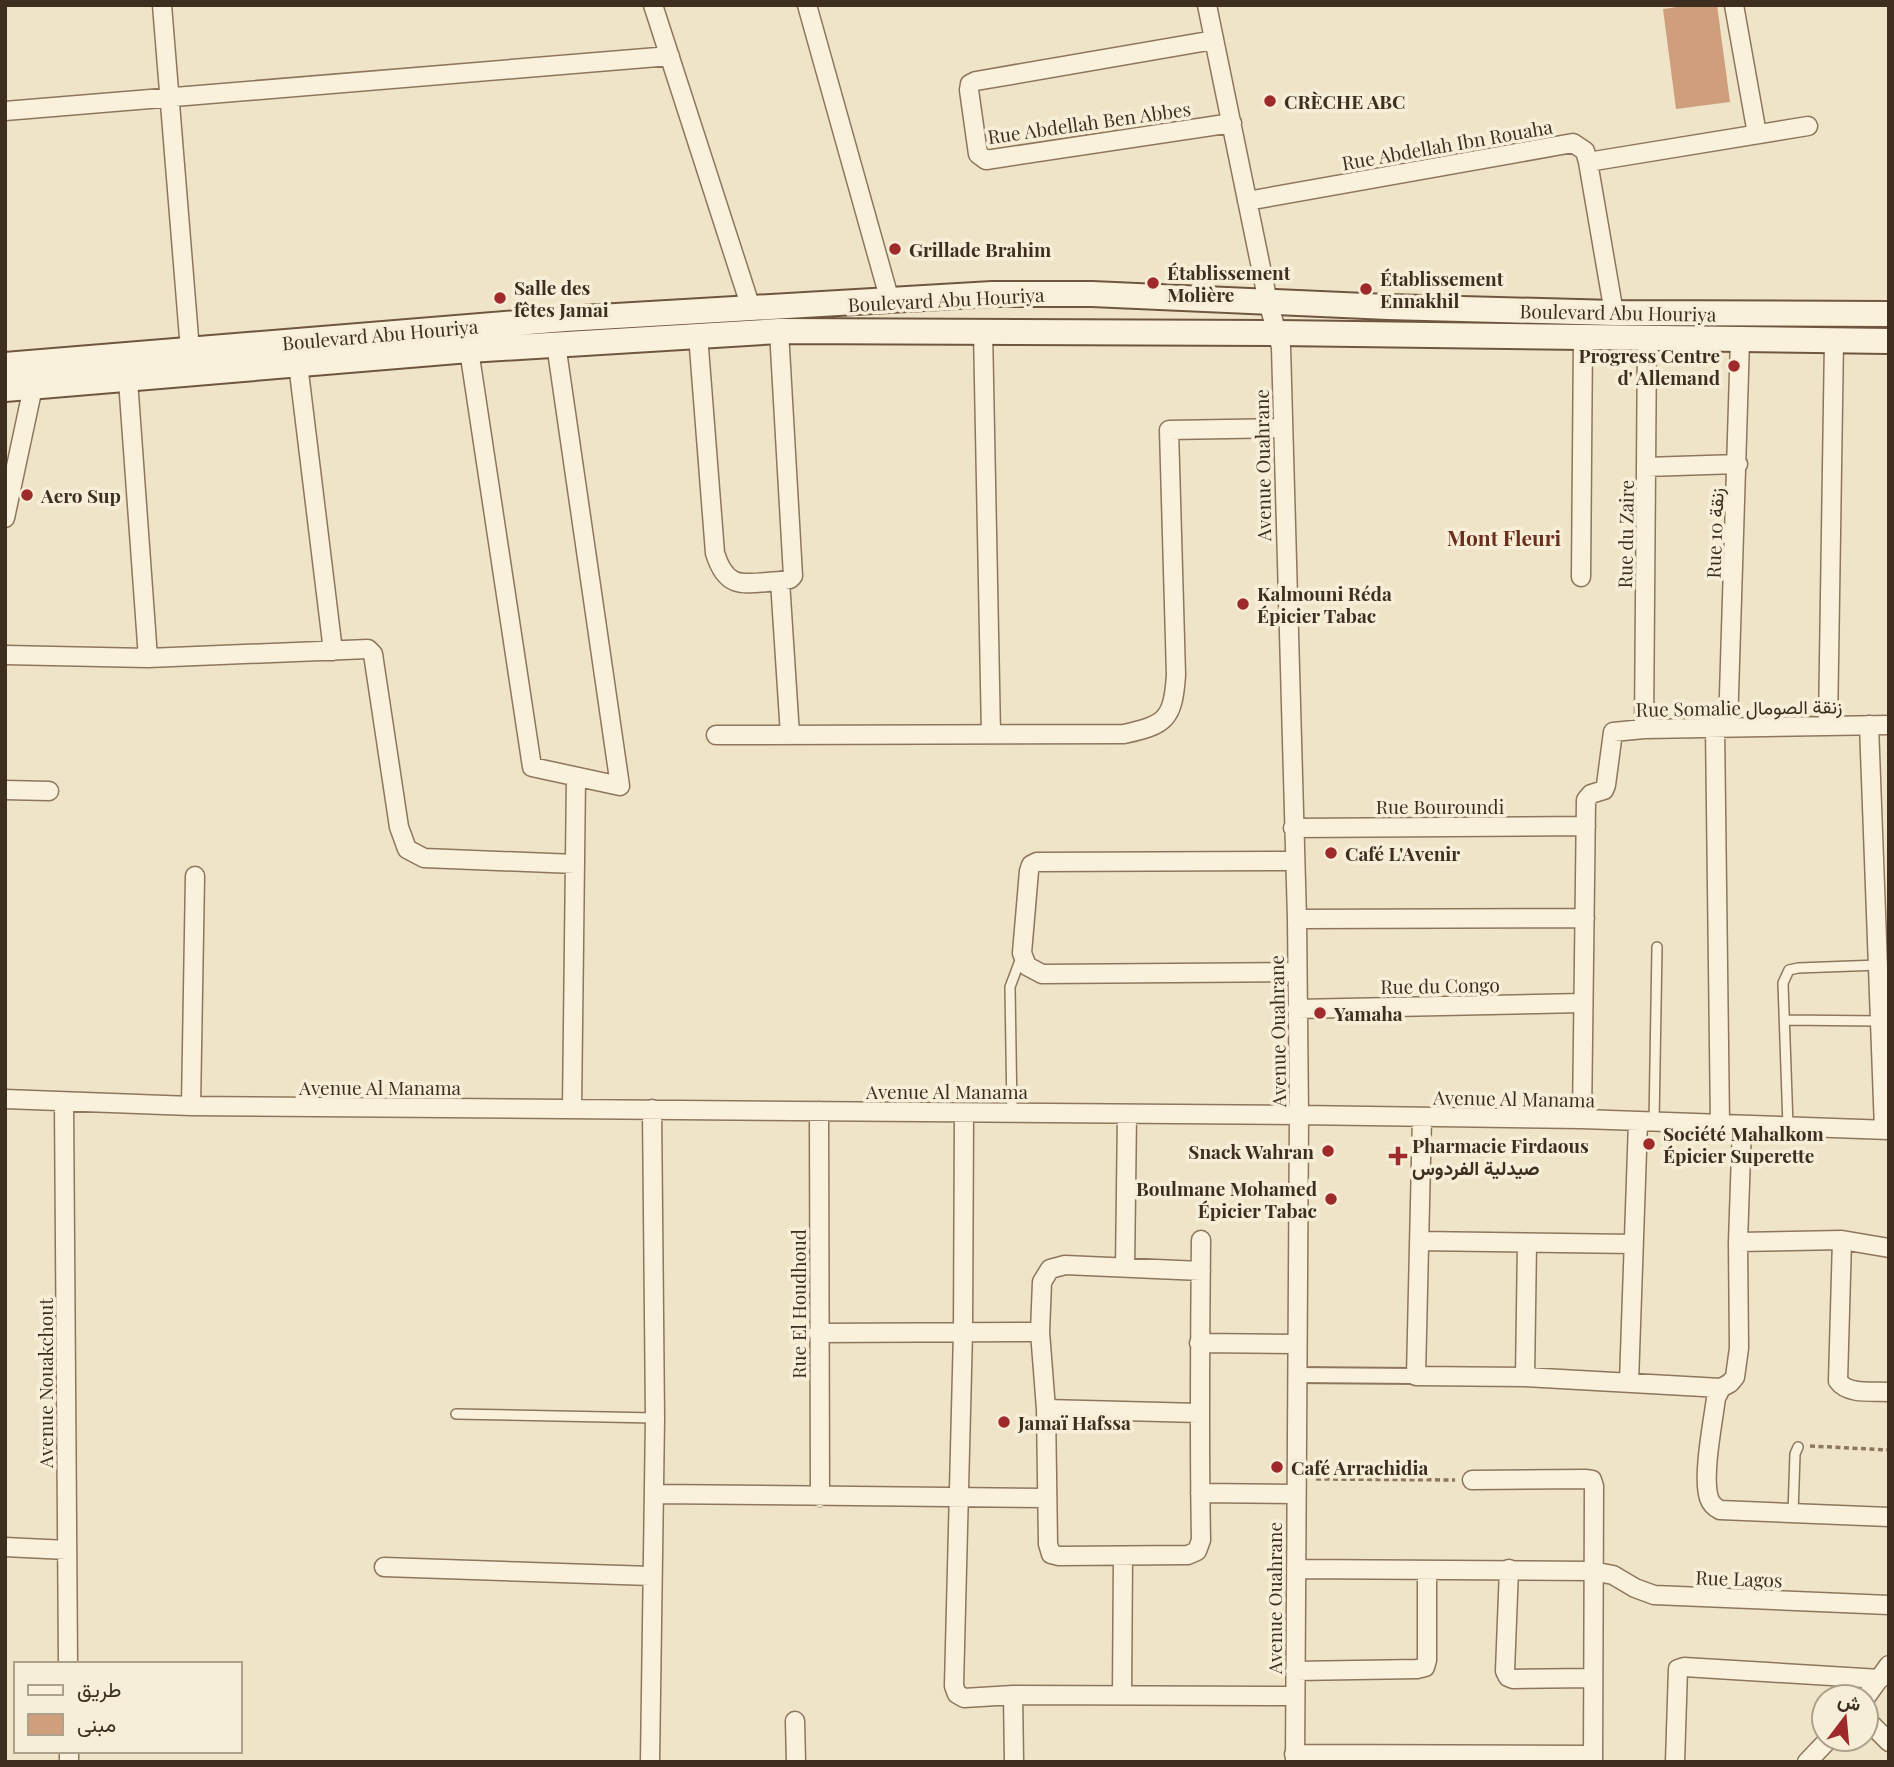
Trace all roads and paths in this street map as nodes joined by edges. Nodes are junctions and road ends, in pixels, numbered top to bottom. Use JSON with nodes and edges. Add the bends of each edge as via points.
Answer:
{"nodes":[{"id":1,"x":162,"y":5,"type":"edge"},
{"id":2,"x":653,"y":5,"type":"edge"},
{"id":3,"x":807,"y":5,"type":"edge"},
{"id":4,"x":1207,"y":5,"type":"edge"},
{"id":5,"x":1734,"y":5,"type":"edge"},
{"id":6,"x":1214,"y":40,"type":"junction"},
{"id":7,"x":670,"y":56,"type":"junction"},
{"id":8,"x":169,"y":98,"type":"junction"},
{"id":9,"x":5,"y":111,"type":"edge"},
{"id":10,"x":1232,"y":123,"type":"junction"},
{"id":11,"x":1808,"y":126,"type":"dead end"},
{"id":12,"x":1757,"y":134,"type":"junction"},
{"id":13,"x":1588,"y":162,"type":"junction"},
{"id":14,"x":1247,"y":201,"type":"junction"},
{"id":15,"x":890,"y":301,"type":"junction"},
{"id":16,"x":1268,"y":302,"type":"junction"},
{"id":17,"x":751,"y":307,"type":"junction"},
{"id":18,"x":1388,"y":307,"type":"junction"},
{"id":19,"x":1614,"y":313,"type":"junction"},
{"id":20,"x":1889,"y":314,"type":"edge"},
{"id":21,"x":779,"y":331,"type":"junction"},
{"id":22,"x":983,"y":331,"type":"junction"},
{"id":23,"x":1278,"y":333,"type":"junction"},
{"id":24,"x":1389,"y":334,"type":"junction"},
{"id":25,"x":698,"y":335,"type":"junction"},
{"id":26,"x":1583,"y":338,"type":"junction"},
{"id":27,"x":1647,"y":339,"type":"junction"},
{"id":28,"x":1740,"y":340,"type":"junction"},
{"id":29,"x":1834,"y":340,"type":"junction"},
{"id":30,"x":1889,"y":341,"type":"edge"},
{"id":31,"x":556,"y":344,"type":"junction"},
{"id":32,"x":190,"y":350,"type":"junction"},
{"id":33,"x":469,"y":350,"type":"junction"},
{"id":34,"x":298,"y":364,"type":"junction"},
{"id":35,"x":5,"y":365,"type":"edge"},
{"id":36,"x":128,"y":380,"type":"junction"},
{"id":37,"x":33,"y":387,"type":"junction"},
{"id":38,"x":5,"y":389,"type":"edge"},
{"id":39,"x":1282,"y":428,"type":"junction"},
{"id":40,"x":1738,"y":464,"type":"junction"},
{"id":41,"x":1646,"y":467,"type":"junction"},
{"id":42,"x":5,"y":518,"type":"edge"},
{"id":43,"x":1581,"y":577,"type":"dead end"},
{"id":44,"x":780,"y":580,"type":"junction"},
{"id":45,"x":333,"y":651,"type":"junction"},
{"id":46,"x":5,"y":655,"type":"edge"},
{"id":47,"x":148,"y":658,"type":"junction"},
{"id":48,"x":1828,"y":725,"type":"junction"},
{"id":49,"x":1869,"y":725,"type":"junction"},
{"id":50,"x":1889,"y":725,"type":"edge"},
{"id":51,"x":1722,"y":728,"type":"junction"},
{"id":52,"x":1644,"y":729,"type":"junction"},
{"id":53,"x":790,"y":734,"type":"junction"},
{"id":54,"x":991,"y":734,"type":"junction"},
{"id":55,"x":716,"y":735,"type":"dead end"},
{"id":56,"x":576,"y":777,"type":"junction"},
{"id":57,"x":5,"y":790,"type":"edge"},
{"id":58,"x":49,"y":791,"type":"dead end"},
{"id":59,"x":1586,"y":826,"type":"junction"},
{"id":60,"x":1293,"y":828,"type":"junction"},
{"id":61,"x":1294,"y":860,"type":"junction"},
{"id":62,"x":575,"y":864,"type":"junction"},
{"id":63,"x":195,"y":876,"type":"dead end"},
{"id":64,"x":1585,"y":918,"type":"junction"},
{"id":65,"x":1297,"y":919,"type":"junction"},
{"id":66,"x":1657,"y":947,"type":"dead end"},
{"id":67,"x":1022,"y":953,"type":"junction"},
{"id":68,"x":1879,"y":965,"type":"junction"},
{"id":69,"x":1297,"y":972,"type":"junction"},
{"id":70,"x":1583,"y":1003,"type":"junction"},
{"id":71,"x":1297,"y":1009,"type":"junction"},
{"id":72,"x":1785,"y":1020,"type":"junction"},
{"id":73,"x":1880,"y":1021,"type":"junction"},
{"id":74,"x":5,"y":1099,"type":"edge"},
{"id":75,"x":64,"y":1103,"type":"junction"},
{"id":76,"x":191,"y":1106,"type":"junction"},
{"id":77,"x":572,"y":1109,"type":"junction"},
{"id":78,"x":652,"y":1110,"type":"junction"},
{"id":79,"x":818,"y":1111,"type":"junction"},
{"id":80,"x":1012,"y":1112,"type":"junction"},
{"id":81,"x":964,"y":1113,"type":"junction"},
{"id":82,"x":1127,"y":1114,"type":"junction"},
{"id":83,"x":1299,"y":1115,"type":"junction"},
{"id":84,"x":1422,"y":1117,"type":"junction"},
{"id":85,"x":1582,"y":1119,"type":"junction"},
{"id":86,"x":1646,"y":1122,"type":"junction"},
{"id":87,"x":1720,"y":1124,"type":"junction"},
{"id":88,"x":1742,"y":1125,"type":"junction"},
{"id":89,"x":1788,"y":1126,"type":"junction"},
{"id":90,"x":1887,"y":1130,"type":"edge"},
{"id":91,"x":1201,"y":1240,"type":"dead end"},
{"id":92,"x":1842,"y":1240,"type":"junction"},
{"id":93,"x":1419,"y":1241,"type":"junction"},
{"id":94,"x":1738,"y":1242,"type":"junction"},
{"id":95,"x":1527,"y":1244,"type":"junction"},
{"id":96,"x":1633,"y":1244,"type":"junction"},
{"id":97,"x":1889,"y":1248,"type":"edge"},
{"id":98,"x":1125,"y":1268,"type":"junction"},
{"id":99,"x":1201,"y":1271,"type":"junction"},
{"id":100,"x":963,"y":1332,"type":"junction"},
{"id":101,"x":1040,"y":1332,"type":"junction"},
{"id":102,"x":818,"y":1333,"type":"junction"},
{"id":103,"x":1199,"y":1343,"type":"junction"},
{"id":104,"x":1297,"y":1344,"type":"junction"},
{"id":105,"x":1296,"y":1375,"type":"junction"},
{"id":106,"x":1416,"y":1376,"type":"junction"},
{"id":107,"x":1525,"y":1377,"type":"junction"},
{"id":108,"x":1629,"y":1382,"type":"junction"},
{"id":109,"x":1721,"y":1388,"type":"junction"},
{"id":110,"x":1889,"y":1392,"type":"edge"},
{"id":111,"x":1046,"y":1409,"type":"junction"},
{"id":112,"x":1199,"y":1413,"type":"junction"},
{"id":113,"x":456,"y":1414,"type":"dead end"},
{"id":114,"x":655,"y":1418,"type":"junction"},
{"id":115,"x":1798,"y":1447,"type":"joint"},
{"id":116,"x":1889,"y":1450,"type":"edge"},
{"id":117,"x":1472,"y":1480,"type":"joint"},
{"id":118,"x":1296,"y":1486,"type":"junction"},
{"id":119,"x":1200,"y":1493,"type":"junction"},
{"id":120,"x":654,"y":1494,"type":"junction"},
{"id":121,"x":820,"y":1497,"type":"junction"},
{"id":122,"x":960,"y":1498,"type":"junction"},
{"id":123,"x":1046,"y":1498,"type":"junction"},
{"id":124,"x":1793,"y":1514,"type":"junction"},
{"id":125,"x":1889,"y":1517,"type":"edge"},
{"id":126,"x":5,"y":1547,"type":"edge"},
{"id":127,"x":67,"y":1550,"type":"junction"},
{"id":128,"x":1123,"y":1556,"type":"junction"},
{"id":129,"x":384,"y":1567,"type":"dead end"},
{"id":130,"x":1296,"y":1569,"type":"junction"},
{"id":131,"x":1508,"y":1569,"type":"junction"},
{"id":132,"x":1427,"y":1570,"type":"junction"},
{"id":133,"x":1592,"y":1571,"type":"junction"},
{"id":134,"x":651,"y":1576,"type":"junction"},
{"id":135,"x":1889,"y":1605,"type":"edge"},
{"id":136,"x":68,"y":1662,"type":"edge"},
{"id":137,"x":1295,"y":1671,"type":"junction"},
{"id":138,"x":1884,"y":1672,"type":"edge"},
{"id":139,"x":1592,"y":1678,"type":"junction"},
{"id":140,"x":1013,"y":1695,"type":"junction"},
{"id":141,"x":1122,"y":1695,"type":"junction"},
{"id":142,"x":1295,"y":1696,"type":"junction"},
{"id":143,"x":795,"y":1721,"type":"dead end"},
{"id":144,"x":1295,"y":1758,"type":"edge"},
{"id":145,"x":1593,"y":1758,"type":"edge"},
{"id":146,"x":650,"y":1762,"type":"edge"},
{"id":147,"x":796,"y":1762,"type":"edge"},
{"id":148,"x":1014,"y":1762,"type":"edge"},
{"id":149,"x":1675,"y":1762,"type":"edge"}],
"edges":[{"from":1,"to":8,"type":"street"},
{"from":2,"to":7,"type":"street"},
{"from":3,"to":15,"type":"street"},
{"from":4,"to":6,"type":"street","name":"Avenue Ouahrane"},
{"from":5,"to":12,"type":"street"},
{"from":6,"to":10,"type":"street","name":"Avenue Ouahrane"},
{"from":6,"to":10,"type":"street","name":"Rue Abdellah Ben Abbes","via":[[976,80],[969,90],[978,154],[986,160]]},
{"from":7,"to":8,"type":"street"},
{"from":7,"to":17,"type":"street"},
{"from":8,"to":9,"type":"street"},
{"from":8,"to":32,"type":"street"},
{"from":10,"to":14,"type":"street","name":"Avenue Ouahrane"},
{"from":11,"to":12,"type":"street"},
{"from":12,"to":13,"type":"street"},
{"from":13,"to":14,"type":"street","name":"Rue Abdellah Ibn Rouaha","via":[[1585,151],[1573,143]]},
{"from":13,"to":19,"type":"street"},
{"from":14,"to":16,"type":"street","name":"Avenue Ouahrane"},
{"from":15,"to":16,"type":"main road","name":"Boulevard Abu Houriya","via":[[1092,294]]},
{"from":15,"to":17,"type":"main road","name":"Boulevard Abu Houriya"},
{"from":16,"to":18,"type":"main road","name":"Boulevard Abu Houriya"},
{"from":16,"to":23,"type":"street","name":"Avenue Ouahrane"},
{"from":17,"to":32,"type":"main road","name":"Boulevard Abu Houriya"},
{"from":18,"to":19,"type":"main road","name":"Boulevard Abu Houriya"},
{"from":18,"to":24,"type":"main road"},
{"from":19,"to":20,"type":"main road","name":"Boulevard Abu Houriya"},
{"from":21,"to":22,"type":"main road","name":"Boulevard Abu Houriya"},
{"from":21,"to":25,"type":"main road","name":"Boulevard Abu Houriya"},
{"from":21,"to":44,"type":"street","via":[[793,574]]},
{"from":22,"to":23,"type":"main road","name":"Boulevard Abu Houriya"},
{"from":22,"to":54,"type":"street"},
{"from":23,"to":24,"type":"main road","name":"Boulevard Abu Houriya"},
{"from":23,"to":39,"type":"street","name":"Avenue Ouahrane"},
{"from":24,"to":26,"type":"main road","name":"Boulevard Abu Houriya"},
{"from":25,"to":31,"type":"main road","name":"Boulevard Abu Houriya"},
{"from":25,"to":44,"type":"street","via":[[720,571],[730,580],[745,583]]},
{"from":26,"to":27,"type":"main road","name":"Boulevard Abu Houriya"},
{"from":26,"to":43,"type":"street"},
{"from":27,"to":28,"type":"main road","name":"Boulevard Abu Houriya"},
{"from":27,"to":41,"type":"street","name":"Rue du Zaire"},
{"from":28,"to":29,"type":"main road","name":"Boulevard Abu Houriya"},
{"from":28,"to":40,"type":"street","name":"Rue 10 زنقة"},
{"from":29,"to":30,"type":"main road","name":"Boulevard Abu Houriya"},
{"from":29,"to":48,"type":"street"},
{"from":31,"to":33,"type":"main road","name":"Boulevard Abu Houriya"},
{"from":31,"to":56,"type":"street","via":[[620,786]]},
{"from":32,"to":35,"type":"main road","name":"Boulevard Abu Houriya"},
{"from":33,"to":34,"type":"main road","name":"Boulevard Abu Houriya"},
{"from":33,"to":56,"type":"street","via":[[532,767]]},
{"from":34,"to":36,"type":"main road","name":"Boulevard Abu Houriya"},
{"from":34,"to":45,"type":"street"},
{"from":36,"to":37,"type":"main road","name":"Boulevard Abu Houriya"},
{"from":36,"to":47,"type":"street"},
{"from":37,"to":38,"type":"main road","name":"Boulevard Abu Houriya"},
{"from":37,"to":42,"type":"street"},
{"from":39,"to":54,"type":"street","via":[[1169,430],[1176,651],[1169,713],[1154,727],[1124,734]]},
{"from":39,"to":60,"type":"street","name":"Avenue Ouahrane"},
{"from":40,"to":41,"type":"street"},
{"from":40,"to":51,"type":"street","name":"Rue 10 زنقة"},
{"from":41,"to":52,"type":"street","name":"Rue du Zaire"},
{"from":44,"to":53,"type":"street"},
{"from":45,"to":47,"type":"street"},
{"from":45,"to":62,"type":"street","via":[[363,648],[373,654],[399,827],[407,849],[432,859]]},
{"from":46,"to":47,"type":"street"},
{"from":48,"to":49,"type":"street","name":"Rue Somalie زنقة الصومال"},
{"from":48,"to":51,"type":"street","name":"Rue Somalie زنقة الصومال"},
{"from":49,"to":50,"type":"street","name":"Rue Somalie زنقة الصومال"},
{"from":49,"to":68,"type":"street"},
{"from":51,"to":52,"type":"street","name":"Rue Somalie زنقة الصومال"},
{"from":51,"to":87,"type":"street","name":"Rue 10 زنقة"},
{"from":52,"to":59,"type":"street","name":"Rue Somalie زنقة الصومال","via":[[1613,732],[1606,785],[1588,796]]},
{"from":53,"to":54,"type":"street"},
{"from":53,"to":55,"type":"street"},
{"from":56,"to":62,"type":"street"},
{"from":57,"to":58,"type":"street"},
{"from":59,"to":60,"type":"street","name":"Rue Bouroundi"},
{"from":59,"to":64,"type":"street"},
{"from":60,"to":61,"type":"street","name":"Avenue Ouahrane"},
{"from":61,"to":65,"type":"street","name":"Avenue Ouahrane"},
{"from":61,"to":67,"type":"street","via":[[1037,862],[1029,871]]},
{"from":62,"to":77,"type":"street"},
{"from":63,"to":76,"type":"street"},
{"from":64,"to":65,"type":"street"},
{"from":64,"to":70,"type":"street"},
{"from":65,"to":69,"type":"street","name":"Avenue Ouahrane"},
{"from":66,"to":86,"type":"lane"},
{"from":67,"to":69,"type":"street","via":[[1027,966],[1042,974]]},
{"from":67,"to":80,"type":"lane","via":[[1010,988]]},
{"from":68,"to":72,"type":"lane","via":[[1788,970],[1783,983]]},
{"from":68,"to":73,"type":"street"},
{"from":69,"to":71,"type":"street","name":"Avenue Ouahrane"},
{"from":70,"to":71,"type":"street","name":"Rue du Congo"},
{"from":70,"to":85,"type":"street"},
{"from":71,"to":83,"type":"street","name":"Avenue Ouahrane"},
{"from":72,"to":73,"type":"lane"},
{"from":72,"to":89,"type":"lane"},
{"from":73,"to":90,"type":"street"},
{"from":74,"to":75,"type":"street","name":"Avenue Al Manama"},
{"from":75,"to":76,"type":"street","name":"Avenue Al Manama"},
{"from":75,"to":127,"type":"street","name":"Avenue Nouakchout"},
{"from":76,"to":77,"type":"street","name":"Avenue Al Manama"},
{"from":77,"to":78,"type":"street","name":"Avenue Al Manama"},
{"from":78,"to":79,"type":"street","name":"Avenue Al Manama"},
{"from":78,"to":114,"type":"street"},
{"from":79,"to":81,"type":"street","name":"Avenue Al Manama"},
{"from":79,"to":102,"type":"street","name":"Rue El Houdhoud"},
{"from":80,"to":81,"type":"street","name":"Avenue Al Manama"},
{"from":80,"to":82,"type":"street","name":"Avenue Al Manama"},
{"from":81,"to":100,"type":"street"},
{"from":82,"to":83,"type":"street","name":"Avenue Al Manama"},
{"from":82,"to":98,"type":"street"},
{"from":83,"to":84,"type":"street","name":"Avenue Al Manama"},
{"from":83,"to":104,"type":"street","name":"Avenue Ouahrane"},
{"from":84,"to":85,"type":"street","name":"Avenue Al Manama"},
{"from":84,"to":93,"type":"street"},
{"from":85,"to":86,"type":"street","name":"Avenue Al Manama"},
{"from":86,"to":87,"type":"street","name":"Avenue Al Manama"},
{"from":86,"to":96,"type":"street"},
{"from":87,"to":88,"type":"street","name":"Avenue Al Manama"},
{"from":88,"to":89,"type":"street","name":"Avenue Al Manama"},
{"from":88,"to":94,"type":"street"},
{"from":89,"to":90,"type":"street","name":"Avenue Al Manama"},
{"from":91,"to":99,"type":"street"},
{"from":92,"to":94,"type":"street"},
{"from":92,"to":97,"type":"street"},
{"from":92,"to":110,"type":"street","via":[[1838,1381],[1850,1390]]},
{"from":93,"to":95,"type":"street"},
{"from":93,"to":106,"type":"street"},
{"from":94,"to":109,"type":"street","via":[[1739,1348],[1735,1377]]},
{"from":95,"to":96,"type":"street"},
{"from":95,"to":107,"type":"street"},
{"from":96,"to":108,"type":"street"},
{"from":98,"to":99,"type":"street"},
{"from":98,"to":101,"type":"street","via":[[1065,1265],[1050,1269],[1042,1282]]},
{"from":99,"to":103,"type":"street"},
{"from":100,"to":101,"type":"street"},
{"from":100,"to":102,"type":"street"},
{"from":100,"to":122,"type":"street"},
{"from":101,"to":111,"type":"street"},
{"from":102,"to":121,"type":"street","name":"Rue El Houdhoud"},
{"from":103,"to":104,"type":"street"},
{"from":103,"to":112,"type":"street"},
{"from":104,"to":105,"type":"street","name":"Avenue Ouahrane"},
{"from":105,"to":106,"type":"street"},
{"from":105,"to":118,"type":"street","name":"Avenue Ouahrane"},
{"from":106,"to":107,"type":"street"},
{"from":107,"to":108,"type":"street"},
{"from":108,"to":109,"type":"street"},
{"from":109,"to":124,"type":"street","via":[[1706,1482],[1712,1506]]},
{"from":111,"to":112,"type":"street"},
{"from":111,"to":123,"type":"street"},
{"from":112,"to":119,"type":"street"},
{"from":113,"to":114,"type":"lane"},
{"from":114,"to":120,"type":"street"},
{"from":115,"to":116,"type":"path"},
{"from":115,"to":124,"type":"lane"},
{"from":117,"to":118,"type":"path"},
{"from":117,"to":133,"type":"street","via":[[1592,1480]]},
{"from":118,"to":119,"type":"street"},
{"from":118,"to":130,"type":"street","name":"Avenue Ouahrane"},
{"from":119,"to":128,"type":"street","via":[[1197,1550],[1188,1555]]},
{"from":120,"to":121,"type":"street"},
{"from":120,"to":134,"type":"street"},
{"from":121,"to":122,"type":"street"},
{"from":122,"to":123,"type":"street"},
{"from":122,"to":140,"type":"street","via":[[954,1686],[964,1698]]},
{"from":123,"to":128,"type":"street","via":[[1051,1554]]},
{"from":124,"to":125,"type":"street"},
{"from":126,"to":127,"type":"street"},
{"from":127,"to":136,"type":"street","name":"Avenue Nouakchout"},
{"from":128,"to":141,"type":"street"},
{"from":129,"to":134,"type":"street"},
{"from":130,"to":132,"type":"street","name":"Rue Lagos"},
{"from":130,"to":137,"type":"street","name":"Avenue Ouahrane"},
{"from":131,"to":132,"type":"street","name":"Rue Lagos"},
{"from":131,"to":133,"type":"street","name":"Rue Lagos"},
{"from":131,"to":139,"type":"street","via":[[1508,1677]]},
{"from":132,"to":137,"type":"street","via":[[1425,1667]]},
{"from":133,"to":135,"type":"street","name":"Rue Lagos","via":[[1666,1596]]},
{"from":133,"to":139,"type":"street"},
{"from":134,"to":146,"type":"street"},
{"from":137,"to":142,"type":"street","name":"Avenue Ouahrane"},
{"from":138,"to":149,"type":"street","via":[[1678,1669]]},
{"from":139,"to":145,"type":"street"},
{"from":140,"to":141,"type":"street"},
{"from":140,"to":148,"type":"street"},
{"from":141,"to":142,"type":"street"},
{"from":142,"to":144,"type":"street","name":"Avenue Ouahrane"},
{"from":143,"to":147,"type":"street"},
{"from":144,"to":145,"type":"street"}]}
